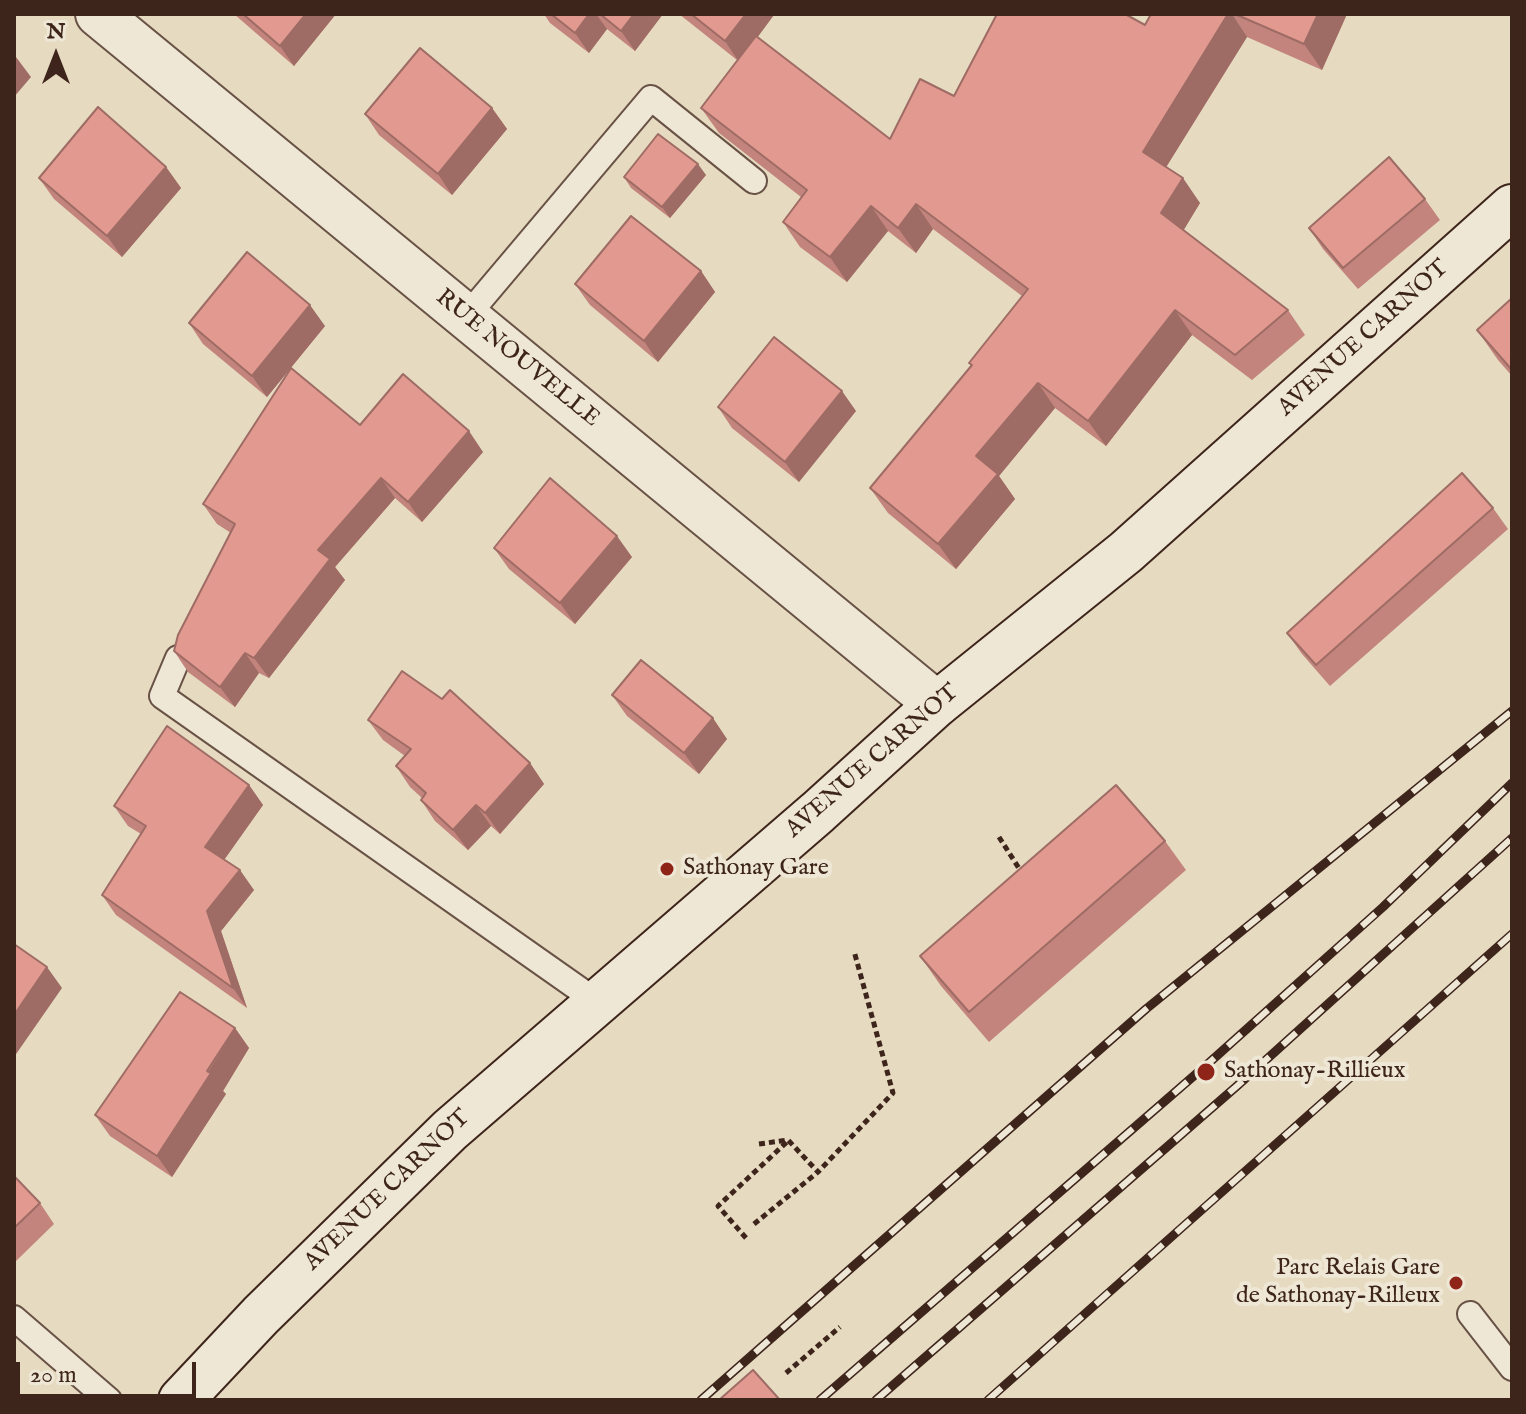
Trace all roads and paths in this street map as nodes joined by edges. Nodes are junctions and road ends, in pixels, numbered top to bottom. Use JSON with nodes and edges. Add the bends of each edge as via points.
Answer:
{"nodes":[{"id":1,"x":98,"y":14,"type":"edge"},
{"id":2,"x":754,"y":181,"type":"edge"},
{"id":3,"x":1512,"y":207,"type":"edge"},
{"id":4,"x":466,"y":317,"type":"junction"},
{"id":5,"x":178,"y":658,"type":"edge"},
{"id":6,"x":937,"y":704,"type":"junction"},
{"id":7,"x":999,"y":837,"type":"dead end"},
{"id":8,"x":1023,"y":875,"type":"edge"},
{"id":9,"x":854,"y":951,"type":"dead end"},
{"id":10,"x":596,"y":1001,"type":"junction"},
{"id":11,"x":788,"y":1140,"type":"junction"},
{"id":12,"x":759,"y":1144,"type":"dead end"},
{"id":13,"x":818,"y":1172,"type":"junction"},
{"id":14,"x":754,"y":1224,"type":"dead end"},
{"id":15,"x":746,"y":1238,"type":"dead end"},
{"id":16,"x":1470,"y":1314,"type":"dead end"},
{"id":17,"x":14,"y":1318,"type":"edge"},
{"id":18,"x":840,"y":1327,"type":"dead end"},
{"id":19,"x":1512,"y":1368,"type":"edge"},
{"id":20,"x":786,"y":1373,"type":"dead end"},
{"id":21,"x":109,"y":1400,"type":"edge"},
{"id":22,"x":181,"y":1400,"type":"edge"}],
"edges":[{"from":1,"to":4,"type":"street","name":"RUE NOUVELLE"},
{"from":2,"to":4,"type":"lane","via":[[651,98]]},
{"from":3,"to":6,"type":"street","name":"AVENUE CARNOT","via":[[1126,552]]},
{"from":4,"to":6,"type":"street","name":"RUE NOUVELLE"},
{"from":5,"to":10,"type":"lane","via":[[162,696]]},
{"from":6,"to":10,"type":"street","name":"AVENUE CARNOT"},
{"from":7,"to":8,"type":"path"},
{"from":9,"to":13,"type":"path","via":[[893,1093]]},
{"from":10,"to":22,"type":"street","name":"AVENUE CARNOT","via":[[450,1130]]},
{"from":11,"to":12,"type":"path"},
{"from":11,"to":13,"type":"path"},
{"from":11,"to":15,"type":"path","via":[[718,1206]]},
{"from":13,"to":14,"type":"path"},
{"from":16,"to":19,"type":"lane"},
{"from":17,"to":21,"type":"lane"},
{"from":18,"to":20,"type":"path"}]}
